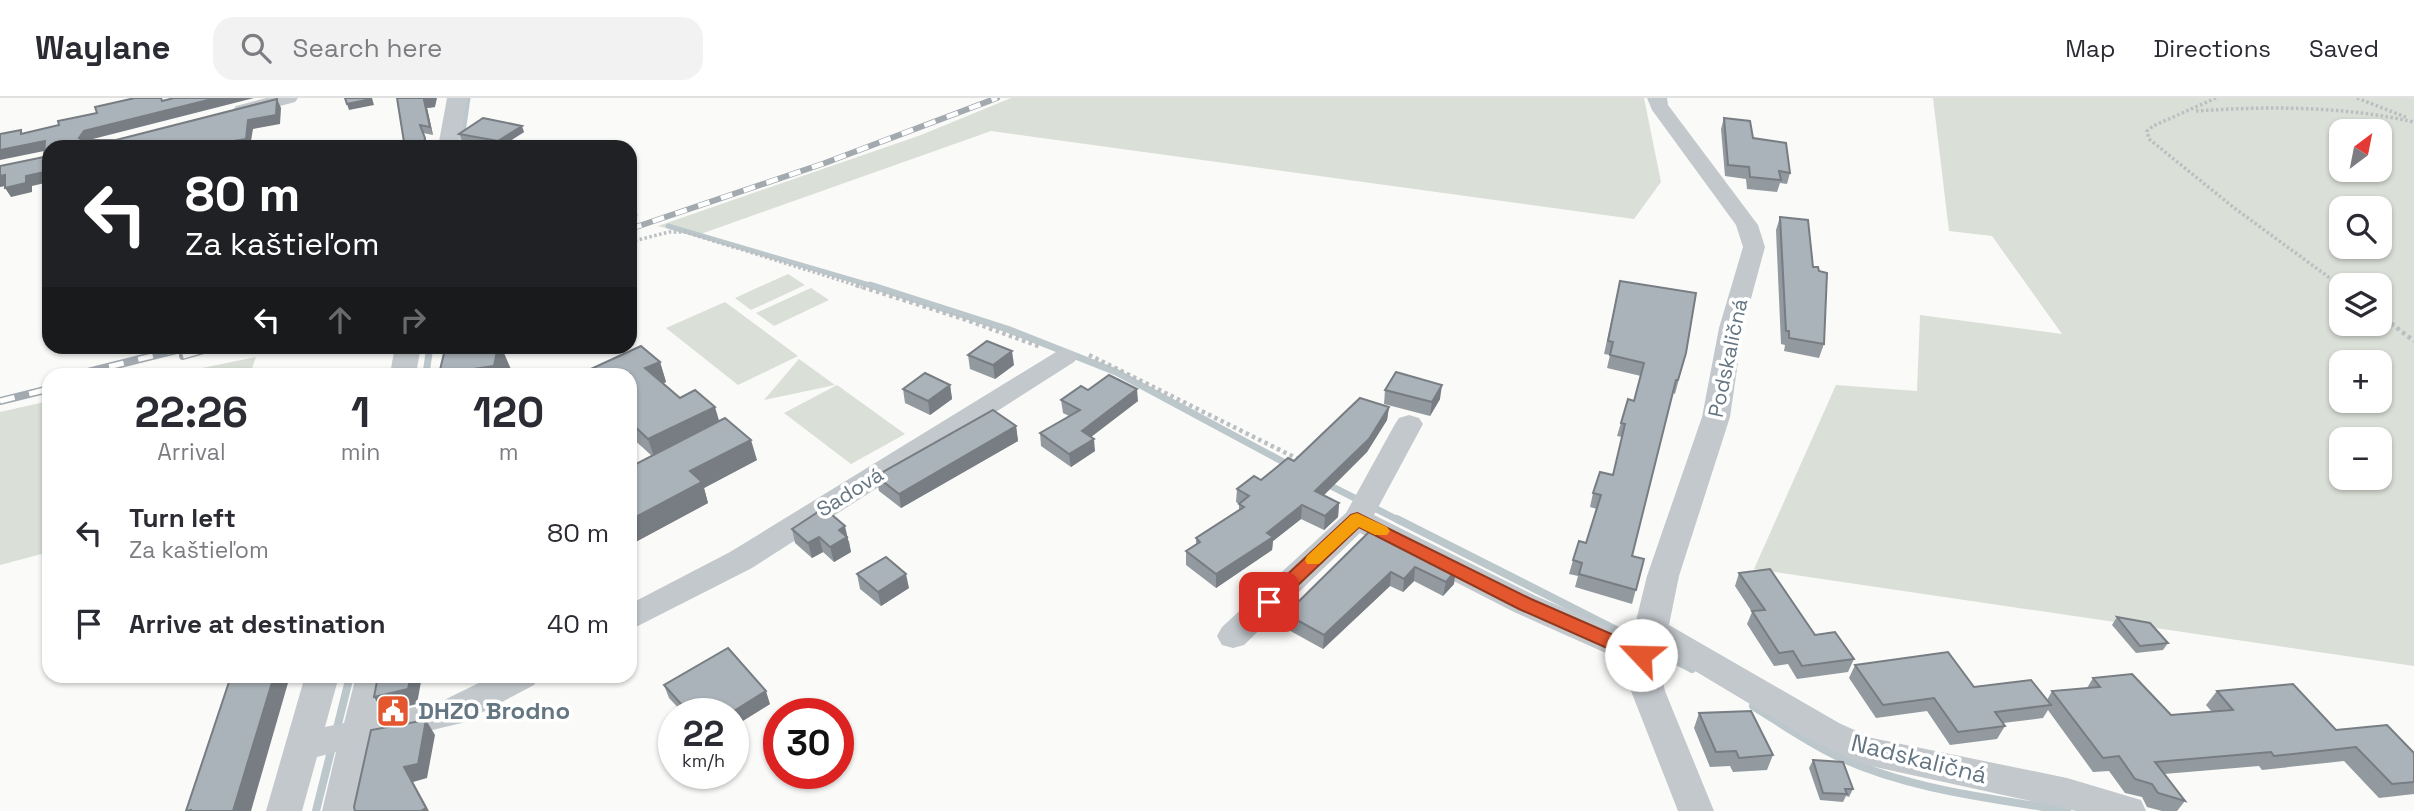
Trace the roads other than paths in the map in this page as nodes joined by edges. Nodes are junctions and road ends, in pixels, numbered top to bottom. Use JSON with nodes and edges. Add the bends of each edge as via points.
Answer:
{"nodes":[{"id":1,"x":288,"y":98,"type":"edge"},
{"id":2,"x":457,"y":98,"type":"edge"},
{"id":3,"x":1657,"y":98,"type":"edge"},
{"id":4,"x":229,"y":114,"type":"edge"},
{"id":5,"x":449,"y":140,"type":"edge"},
{"id":6,"x":1074,"y":356,"type":"road end"},
{"id":7,"x":1409,"y":424,"type":"dead end"},
{"id":8,"x":1363,"y":507,"type":"junction"},
{"id":9,"x":637,"y":614,"type":"edge"},
{"id":10,"x":1233,"y":636,"type":"dead end"},
{"id":11,"x":1646,"y":643,"type":"junction"},
{"id":12,"x":323,"y":683,"type":"edge"},
{"id":13,"x":368,"y":683,"type":"edge"},
{"id":14,"x":508,"y":683,"type":"edge"},
{"id":15,"x":332,"y":741,"type":"junction"},
{"id":16,"x":284,"y":811,"type":"edge"},
{"id":17,"x":340,"y":811,"type":"edge"},
{"id":18,"x":1696,"y":811,"type":"edge"},
{"id":19,"x":2128,"y":811,"type":"edge"}],
"edges":[{"from":1,"to":4,"type":"street"},
{"from":2,"to":5,"type":"street"},
{"from":3,"to":11,"type":"street","name":"Podskaličná","via":[[1658,106],[1747,225],[1754,247],[1731,328],[1716,417],[1663,576]]},
{"from":6,"to":9,"type":"street","name":"Sadová","via":[[741,560]]},
{"from":7,"to":8,"type":"street"},
{"from":8,"to":10,"type":"street"},
{"from":8,"to":11,"type":"street","name":"Nadskaličná","via":[[1525,604]]},
{"from":11,"to":18,"type":"street","name":"Podskaličná","via":[[1648,691]]},
{"from":11,"to":19,"type":"street","name":"Nadskaličná","via":[[1763,693],[1866,751],[2067,793]]},
{"from":12,"to":15,"type":"street"},
{"from":13,"to":15,"type":"street"},
{"from":14,"to":15,"type":"street","via":[[450,713]]},
{"from":15,"to":16,"type":"street"},
{"from":15,"to":17,"type":"street"}]}
